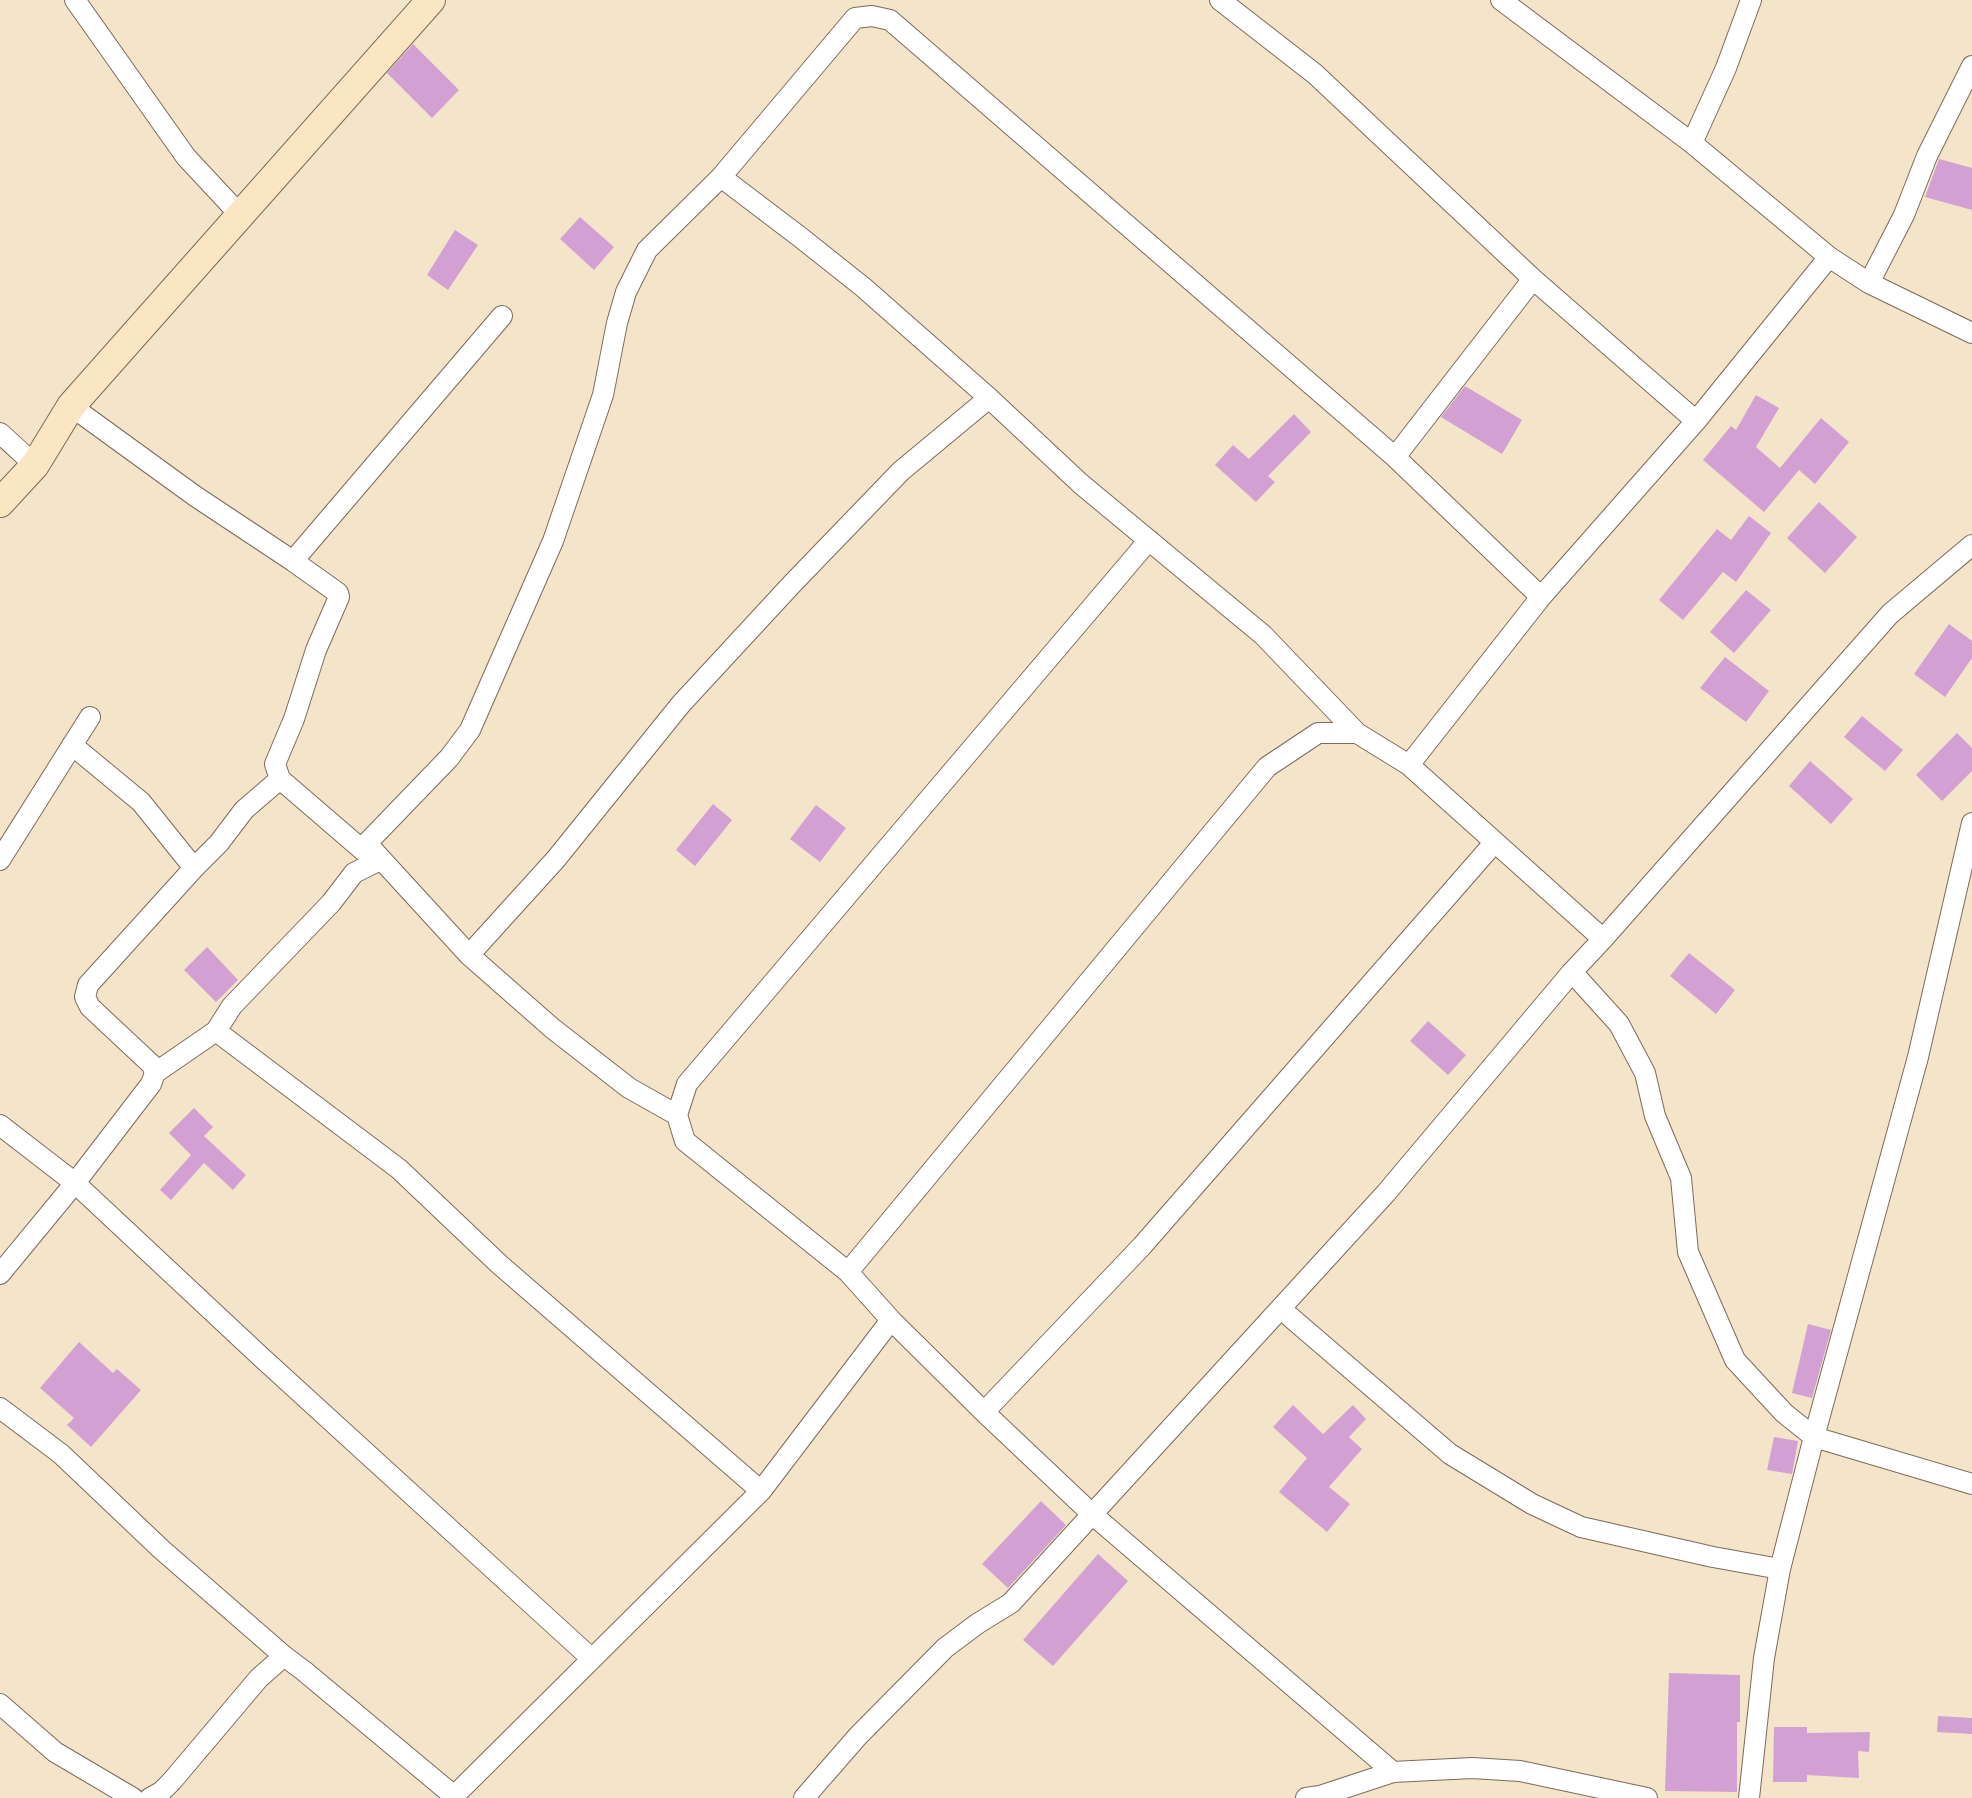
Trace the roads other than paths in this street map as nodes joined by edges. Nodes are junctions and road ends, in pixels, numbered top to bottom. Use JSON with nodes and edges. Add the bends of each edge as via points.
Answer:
{"nodes":[{"id":1,"x":75,"y":0,"type":"edge"},
{"id":2,"x":431,"y":0,"type":"edge"},
{"id":3,"x":1220,"y":0,"type":"edge"},
{"id":4,"x":1501,"y":0,"type":"edge"},
{"id":5,"x":1751,"y":0,"type":"edge"},
{"id":6,"x":1972,"y":66,"type":"edge"},
{"id":7,"x":1692,"y":144,"type":"junction"},
{"id":8,"x":721,"y":177,"type":"junction"},
{"id":9,"x":241,"y":216,"type":"junction"},
{"id":10,"x":1829,"y":257,"type":"junction"},
{"id":11,"x":1533,"y":279,"type":"junction"},
{"id":12,"x":1869,"y":283,"type":"junction"},
{"id":13,"x":502,"y":316,"type":"dead end"},
{"id":14,"x":1972,"y":333,"type":"edge"},
{"id":15,"x":989,"y":398,"type":"junction"},
{"id":16,"x":71,"y":406,"type":"junction"},
{"id":17,"x":1696,"y":421,"type":"junction"},
{"id":18,"x":0,"y":433,"type":"edge"},
{"id":19,"x":1396,"y":457,"type":"junction"},
{"id":20,"x":35,"y":465,"type":"junction"},
{"id":21,"x":0,"y":503,"type":"edge"},
{"id":22,"x":1149,"y":540,"type":"junction"},
{"id":23,"x":1972,"y":545,"type":"edge"},
{"id":24,"x":294,"y":561,"type":"junction"},
{"id":25,"x":1541,"y":597,"type":"junction"},
{"id":26,"x":90,"y":717,"type":"dead end"},
{"id":27,"x":1356,"y":733,"type":"junction"},
{"id":28,"x":72,"y":745,"type":"junction"},
{"id":29,"x":1409,"y":765,"type":"junction"},
{"id":30,"x":280,"y":779,"type":"junction"},
{"id":31,"x":1972,"y":823,"type":"edge"},
{"id":32,"x":367,"y":843,"type":"junction"},
{"id":33,"x":1494,"y":843,"type":"junction"},
{"id":34,"x":0,"y":860,"type":"edge"},
{"id":35,"x":376,"y":862,"type":"junction"},
{"id":36,"x":194,"y":868,"type":"junction"},
{"id":37,"x":1602,"y":940,"type":"junction"},
{"id":38,"x":469,"y":955,"type":"junction"},
{"id":39,"x":1572,"y":972,"type":"junction"},
{"id":40,"x":216,"y":1031,"type":"junction"},
{"id":41,"x":155,"y":1073,"type":"junction"},
{"id":42,"x":677,"y":1115,"type":"junction"},
{"id":43,"x":0,"y":1125,"type":"edge"},
{"id":44,"x":75,"y":1183,"type":"junction"},
{"id":45,"x":848,"y":1272,"type":"junction"},
{"id":46,"x":0,"y":1274,"type":"edge"},
{"id":47,"x":1281,"y":1309,"type":"junction"},
{"id":48,"x":892,"y":1320,"type":"junction"},
{"id":49,"x":0,"y":1408,"type":"edge"},
{"id":50,"x":984,"y":1412,"type":"junction"},
{"id":51,"x":1814,"y":1437,"type":"junction"},
{"id":52,"x":1972,"y":1484,"type":"edge"},
{"id":53,"x":761,"y":1491,"type":"junction"},
{"id":54,"x":1094,"y":1515,"type":"junction"},
{"id":55,"x":1780,"y":1569,"type":"junction"},
{"id":56,"x":284,"y":1656,"type":"junction"},
{"id":57,"x":592,"y":1659,"type":"junction"},
{"id":58,"x":0,"y":1704,"type":"edge"},
{"id":59,"x":1393,"y":1772,"type":"junction"},
{"id":60,"x":453,"y":1797,"type":"edge"},
{"id":61,"x":133,"y":1798,"type":"edge"},
{"id":62,"x":150,"y":1798,"type":"edge"},
{"id":63,"x":804,"y":1798,"type":"edge"},
{"id":64,"x":1306,"y":1798,"type":"edge"},
{"id":65,"x":1647,"y":1798,"type":"edge"},
{"id":66,"x":1749,"y":1798,"type":"edge"}],
"edges":[{"from":1,"to":9,"type":"street","via":[[186,157]]},
{"from":2,"to":9,"type":"main road"},
{"from":3,"to":11,"type":"street","via":[[1315,74]]},
{"from":4,"to":7,"type":"street"},
{"from":5,"to":7,"type":"street","via":[[1726,68]]},
{"from":6,"to":12,"type":"street"},
{"from":7,"to":10,"type":"street"},
{"from":8,"to":15,"type":"street","via":[[863,287]]},
{"from":8,"to":19,"type":"street","via":[[854,18],[872,16],[890,20]]},
{"from":8,"to":32,"type":"street","via":[[647,250],[626,292],[603,395],[553,541],[470,730],[449,758]]},
{"from":9,"to":16,"type":"main road"},
{"from":10,"to":12,"type":"street"},
{"from":10,"to":17,"type":"street"},
{"from":11,"to":17,"type":"street"},
{"from":11,"to":19,"type":"street"},
{"from":12,"to":14,"type":"street"},
{"from":13,"to":24,"type":"street"},
{"from":15,"to":22,"type":"street","via":[[1081,484]]},
{"from":15,"to":38,"type":"street","via":[[901,471],[766,612],[681,704],[556,859]]},
{"from":16,"to":20,"type":"main road"},
{"from":16,"to":24,"type":"street","via":[[195,496]]},
{"from":17,"to":25,"type":"street"},
{"from":18,"to":20,"type":"street"},
{"from":19,"to":25,"type":"street"},
{"from":20,"to":21,"type":"main road"},
{"from":22,"to":27,"type":"street","via":[[1263,635]]},
{"from":22,"to":42,"type":"street","via":[[687,1084]]},
{"from":23,"to":37,"type":"street","via":[[1890,614]]},
{"from":24,"to":30,"type":"street","via":[[339,597],[316,650],[294,719],[275,764]]},
{"from":25,"to":29,"type":"street"},
{"from":26,"to":28,"type":"street"},
{"from":27,"to":29,"type":"street"},
{"from":27,"to":45,"type":"street","via":[[1318,733],[1267,767]]},
{"from":28,"to":34,"type":"street"},
{"from":28,"to":36,"type":"street","via":[[141,802]]},
{"from":29,"to":33,"type":"street"},
{"from":30,"to":35,"type":"street"},
{"from":30,"to":36,"type":"street","via":[[244,810],[219,843]]},
{"from":31,"to":51,"type":"street","via":[[1918,1057]]},
{"from":32,"to":35,"type":"street"},
{"from":32,"to":38,"type":"street"},
{"from":33,"to":37,"type":"street"},
{"from":33,"to":50,"type":"street","via":[[1142,1246]]},
{"from":35,"to":40,"type":"street","via":[[354,873],[331,903],[232,1006]]},
{"from":36,"to":41,"type":"street","via":[[88,985],[85,997],[90,1007],[152,1065]]},
{"from":37,"to":39,"type":"street"},
{"from":38,"to":42,"type":"street","via":[[552,1028],[629,1088]]},
{"from":39,"to":47,"type":"street","via":[[1386,1193]]},
{"from":39,"to":51,"type":"street","via":[[1619,1024],[1645,1073],[1655,1116],[1681,1178],[1688,1252],[1735,1360],[1784,1414]]},
{"from":40,"to":41,"type":"street"},
{"from":40,"to":53,"type":"street","via":[[399,1169],[499,1264]]},
{"from":41,"to":44,"type":"street","via":[[151,1084]]},
{"from":42,"to":45,"type":"street","via":[[685,1141]]},
{"from":43,"to":44,"type":"street"},
{"from":44,"to":46,"type":"street"},
{"from":44,"to":57,"type":"street"},
{"from":45,"to":48,"type":"street"},
{"from":47,"to":54,"type":"street"},
{"from":47,"to":55,"type":"street","via":[[1450,1454],[1532,1504],[1580,1527]]},
{"from":48,"to":50,"type":"street"},
{"from":48,"to":53,"type":"street"},
{"from":49,"to":56,"type":"street","via":[[61,1454],[161,1549]]},
{"from":50,"to":54,"type":"street"},
{"from":51,"to":52,"type":"street"},
{"from":51,"to":55,"type":"street"},
{"from":53,"to":57,"type":"street"},
{"from":54,"to":59,"type":"street"},
{"from":54,"to":63,"type":"street","via":[[1011,1603],[945,1648],[858,1736]]},
{"from":55,"to":66,"type":"street","via":[[1764,1658]]},
{"from":56,"to":60,"type":"street"},
{"from":56,"to":62,"type":"street","via":[[259,1678],[172,1781]]},
{"from":57,"to":60,"type":"street"},
{"from":58,"to":61,"type":"street","via":[[55,1752]]},
{"from":59,"to":64,"type":"street"},
{"from":59,"to":65,"type":"street","via":[[1472,1768],[1520,1771]]}]}
